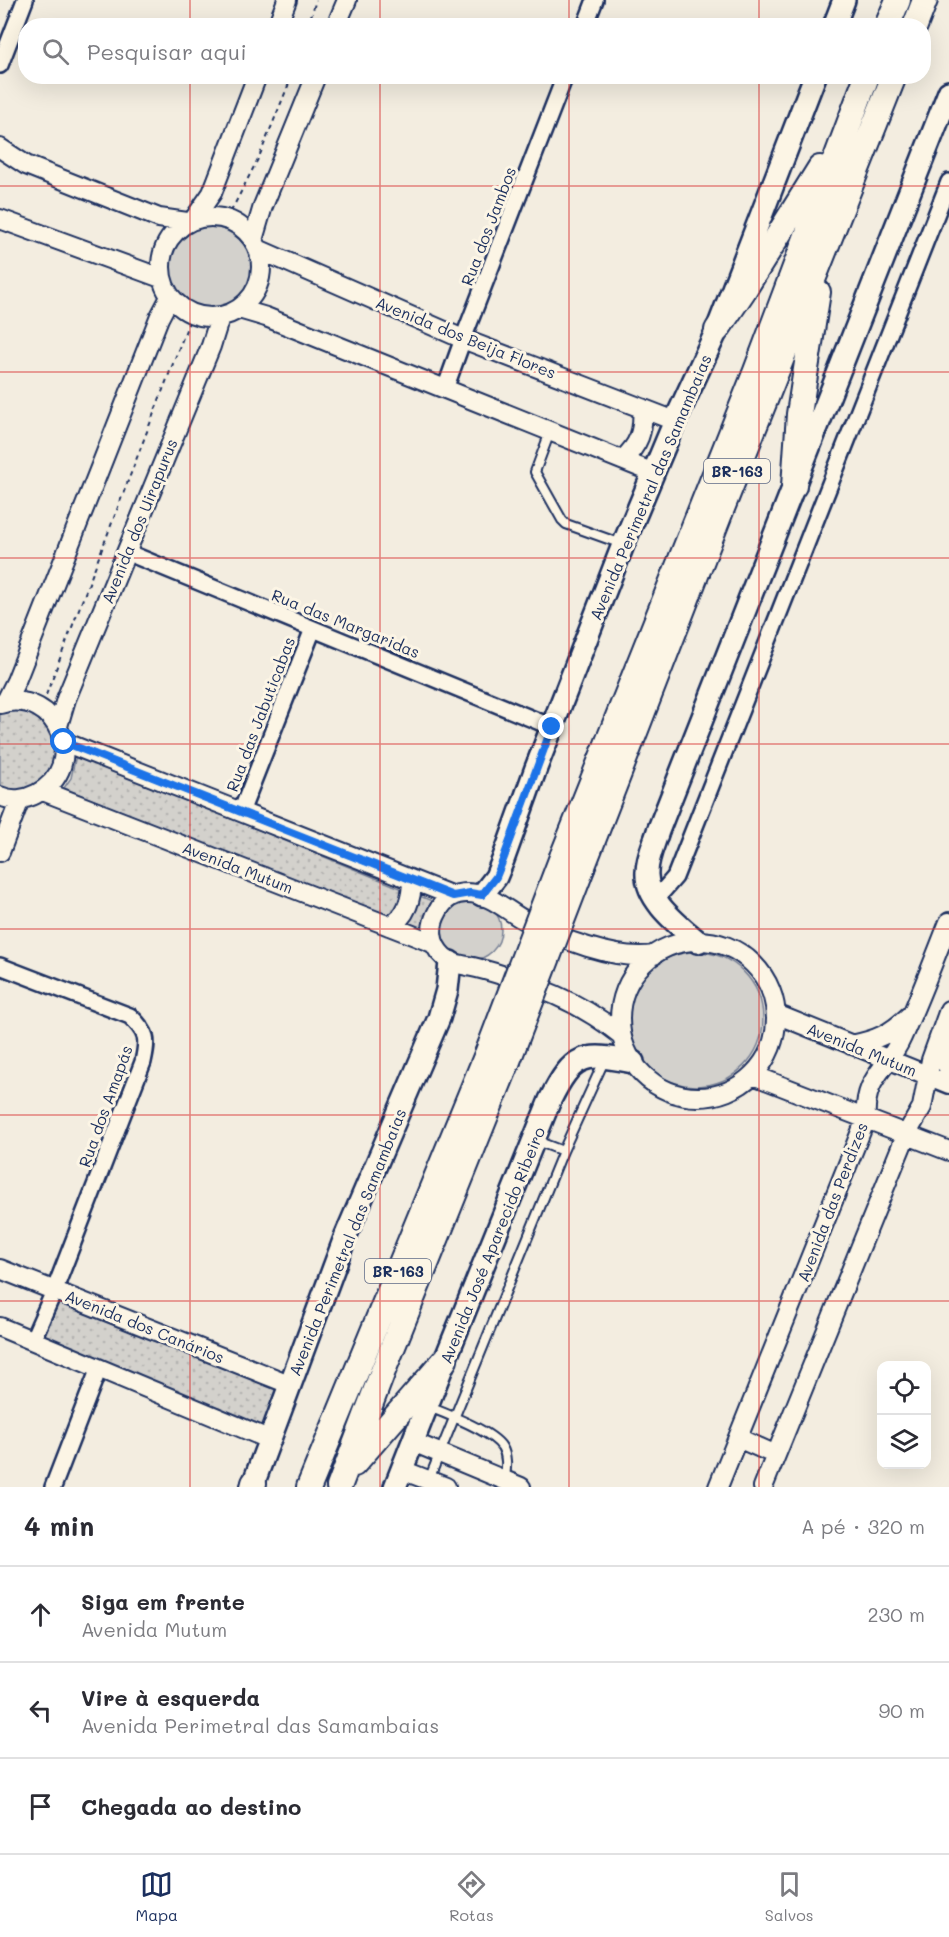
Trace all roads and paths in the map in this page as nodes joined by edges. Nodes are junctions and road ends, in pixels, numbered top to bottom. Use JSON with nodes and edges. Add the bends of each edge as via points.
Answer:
{"nodes":[{"id":1,"x":26,"y":0,"type":"edge"},
{"id":2,"x":287,"y":0,"type":"edge"},
{"id":3,"x":316,"y":0,"type":"edge"},
{"id":4,"x":347,"y":0,"type":"edge"},
{"id":5,"x":595,"y":0,"type":"edge"},
{"id":6,"x":844,"y":0,"type":"edge"},
{"id":7,"x":898,"y":0,"type":"edge"},
{"id":8,"x":925,"y":0,"type":"edge"},
{"id":9,"x":19,"y":18,"type":"edge"},
{"id":10,"x":280,"y":18,"type":"edge"},
{"id":11,"x":310,"y":18,"type":"edge"},
{"id":12,"x":339,"y":18,"type":"edge"},
{"id":13,"x":588,"y":18,"type":"edge"},
{"id":14,"x":837,"y":18,"type":"edge"},
{"id":15,"x":891,"y":18,"type":"edge"},
{"id":16,"x":918,"y":18,"type":"edge"},
{"id":17,"x":18,"y":20,"type":"edge"},
{"id":18,"x":0,"y":65,"type":"edge"},
{"id":19,"x":254,"y":84,"type":"edge"},
{"id":20,"x":289,"y":84,"type":"edge"},
{"id":21,"x":313,"y":84,"type":"edge"},
{"id":22,"x":562,"y":84,"type":"edge"},
{"id":23,"x":812,"y":84,"type":"edge"},
{"id":24,"x":864,"y":84,"type":"edge"},
{"id":25,"x":891,"y":84,"type":"edge"},
{"id":26,"x":949,"y":92,"type":"edge"},
{"id":27,"x":847,"y":125,"type":"junction"},
{"id":28,"x":0,"y":148,"type":"edge"},
{"id":29,"x":949,"y":182,"type":"edge"},
{"id":30,"x":0,"y":219,"type":"edge"},
{"id":31,"x":227,"y":219,"type":"junction"},
{"id":32,"x":190,"y":220,"type":"junction"},
{"id":33,"x":256,"y":245,"type":"junction"},
{"id":34,"x":824,"y":249,"type":"junction"},
{"id":35,"x":161,"y":278,"type":"junction"},
{"id":36,"x":170,"y":297,"type":"junction"},
{"id":37,"x":239,"y":309,"type":"junction"},
{"id":38,"x":192,"y":314,"type":"junction"},
{"id":39,"x":220,"y":317,"type":"junction"},
{"id":40,"x":717,"y":330,"type":"junction"},
{"id":41,"x":463,"y":339,"type":"junction"},
{"id":42,"x":445,"y":389,"type":"junction"},
{"id":43,"x":642,"y":408,"type":"junction"},
{"id":44,"x":675,"y":421,"type":"junction"},
{"id":45,"x":550,"y":432,"type":"junction"},
{"id":46,"x":622,"y":460,"type":"junction"},
{"id":47,"x":654,"y":473,"type":"junction"},
{"id":48,"x":794,"y":486,"type":"junction"},
{"id":49,"x":623,"y":545,"type":"junction"},
{"id":50,"x":126,"y":552,"type":"junction"},
{"id":51,"x":313,"y":629,"type":"junction"},
{"id":52,"x":3,"y":704,"type":"edge"},
{"id":53,"x":41,"y":709,"type":"junction"},
{"id":54,"x":552,"y":727,"type":"junction"},
{"id":55,"x":61,"y":734,"type":"junction"},
{"id":56,"x":43,"y":790,"type":"junction"},
{"id":57,"x":0,"y":796,"type":"edge"},
{"id":58,"x":20,"y":799,"type":"junction"},
{"id":59,"x":241,"y":812,"type":"junction"},
{"id":60,"x":0,"y":852,"type":"edge"},
{"id":61,"x":572,"y":861,"type":"junction"},
{"id":62,"x":412,"y":880,"type":"junction"},
{"id":63,"x":482,"y":895,"type":"junction"},
{"id":64,"x":453,"y":896,"type":"junction"},
{"id":65,"x":655,"y":900,"type":"junction"},
{"id":66,"x":949,"y":922,"type":"edge"},
{"id":67,"x":389,"y":926,"type":"junction"},
{"id":68,"x":698,"y":942,"type":"junction"},
{"id":69,"x":433,"y":943,"type":"junction"},
{"id":70,"x":654,"y":955,"type":"junction"},
{"id":71,"x":450,"y":962,"type":"junction"},
{"id":72,"x":0,"y":966,"type":"edge"},
{"id":73,"x":949,"y":1010,"type":"edge"},
{"id":74,"x":913,"y":1013,"type":"junction"},
{"id":75,"x":776,"y":1014,"type":"junction"},
{"id":76,"x":942,"y":1031,"type":"junction"},
{"id":77,"x":621,"y":1035,"type":"junction"},
{"id":78,"x":851,"y":1045,"type":"junction"},
{"id":79,"x":605,"y":1057,"type":"junction"},
{"id":80,"x":497,"y":1058,"type":"junction"},
{"id":81,"x":889,"y":1061,"type":"junction"},
{"id":82,"x":633,"y":1062,"type":"junction"},
{"id":83,"x":949,"y":1070,"type":"edge"},
{"id":84,"x":753,"y":1075,"type":"junction"},
{"id":85,"x":928,"y":1075,"type":"junction"},
{"id":86,"x":949,"y":1084,"type":"edge"},
{"id":87,"x":866,"y":1119,"type":"junction"},
{"id":88,"x":906,"y":1135,"type":"junction"},
{"id":89,"x":534,"y":1140,"type":"junction"},
{"id":90,"x":563,"y":1151,"type":"junction"},
{"id":91,"x":949,"y":1151,"type":"edge"},
{"id":92,"x":0,"y":1269,"type":"edge"},
{"id":93,"x":54,"y":1290,"type":"junction"},
{"id":94,"x":0,"y":1328,"type":"edge"},
{"id":95,"x":32,"y":1341,"type":"junction"},
{"id":96,"x":444,"y":1360,"type":"junction"},
{"id":97,"x":99,"y":1368,"type":"junction"},
{"id":98,"x":289,"y":1384,"type":"junction"},
{"id":99,"x":428,"y":1406,"type":"junction"},
{"id":100,"x":454,"y":1417,"type":"junction"},
{"id":101,"x":738,"y":1438,"type":"junction"},
{"id":102,"x":271,"y":1440,"type":"junction"},
{"id":103,"x":413,"y":1442,"type":"junction"},
{"id":104,"x":440,"y":1453,"type":"junction"},
{"id":105,"x":776,"y":1455,"type":"junction"},
{"id":106,"x":399,"y":1478,"type":"edge"},
{"id":107,"x":341,"y":1482,"type":"edge"},
{"id":108,"x":502,"y":1482,"type":"edge"},
{"id":109,"x":434,"y":1485,"type":"edge"},
{"id":110,"x":253,"y":1486,"type":"edge"},
{"id":111,"x":53,"y":1487,"type":"edge"},
{"id":112,"x":309,"y":1487,"type":"edge"},
{"id":113,"x":718,"y":1487,"type":"edge"},
{"id":114,"x":763,"y":1487,"type":"edge"}],
"edges":[{"from":1,"to":9,"type":"street"},
{"from":2,"to":10,"type":"street"},
{"from":3,"to":11,"type":"path"},
{"from":4,"to":12,"type":"street"},
{"from":5,"to":13,"type":"street"},
{"from":6,"to":14,"type":"main road"},
{"from":7,"to":15,"type":"highway"},
{"from":8,"to":16,"type":"highway"},
{"from":17,"to":18,"type":"street"},
{"from":19,"to":32,"type":"street","via":[[212,193]]},
{"from":20,"to":31,"type":"path","via":[[259,157]]},
{"from":21,"to":33,"type":"street","via":[[263,206]]},
{"from":22,"to":41,"type":"street","name":"Rua dos Jambos"},
{"from":23,"to":40,"type":"main road","name":"Avenida Perimetral das Samambaias"},
{"from":24,"to":27,"type":"highway","number":"BR-163"},
{"from":25,"to":34,"type":"highway","number":"BR-163"},
{"from":26,"to":48,"type":"main road"},
{"from":27,"to":40,"type":"highway"},
{"from":27,"to":61,"type":"highway","number":"BR-163"},
{"from":28,"to":32,"type":"street","via":[[26,165],[159,218]]},
{"from":29,"to":65,"type":"street","via":[[675,878]]},
{"from":30,"to":35,"type":"street"},
{"from":31,"to":32,"type":"street","via":[[210,216]]},
{"from":31,"to":33,"type":"street","via":[[242,227]]},
{"from":32,"to":35,"type":"street","via":[[164,245]]},
{"from":33,"to":37,"type":"street","via":[[261,276],[249,300]]},
{"from":33,"to":41,"type":"street","name":"Avenida dos Beija Flores"},
{"from":34,"to":48,"type":"highway","via":[[799,414]]},
{"from":34,"to":61,"type":"highway","number":"BR-163"},
{"from":35,"to":36,"type":"street"},
{"from":36,"to":38,"type":"street"},
{"from":36,"to":52,"type":"street","via":[[16,681]]},
{"from":37,"to":39,"type":"street"},
{"from":37,"to":42,"type":"street"},
{"from":38,"to":39,"type":"street"},
{"from":38,"to":53,"type":"path"},
{"from":39,"to":50,"type":"street","name":"Avenida dos Uirapurus"},
{"from":40,"to":44,"type":"main road","name":"Avenida Perimetral das Samambaias"},
{"from":41,"to":42,"type":"street","name":"Rua dos Jambos"},
{"from":41,"to":43,"type":"street","name":"Avenida dos Beija Flores"},
{"from":42,"to":45,"type":"street"},
{"from":43,"to":44,"type":"street","name":"Avenida dos Beija Flores"},
{"from":43,"to":46,"type":"street","via":[[640,438]]},
{"from":44,"to":47,"type":"main road","name":"Avenida Perimetral das Samambaias"},
{"from":45,"to":46,"type":"street"},
{"from":45,"to":49,"type":"lane","via":[[535,472],[562,520]]},
{"from":46,"to":47,"type":"street"},
{"from":47,"to":49,"type":"main road","name":"Avenida Perimetral das Samambaias"},
{"from":48,"to":65,"type":"main road","via":[[658,831],[647,870]]},
{"from":49,"to":54,"type":"main road","name":"Avenida Perimetral das Samambaias"},
{"from":50,"to":51,"type":"street","name":"Rua das Margaridas"},
{"from":50,"to":55,"type":"street","name":"Avenida dos Uirapurus","via":[[66,699]]},
{"from":51,"to":54,"type":"street","name":"Rua das Margaridas"},
{"from":51,"to":59,"type":"street","name":"Rua das Jabuticabas"},
{"from":52,"to":53,"type":"street","via":[[17,702]]},
{"from":53,"to":55,"type":"street"},
{"from":54,"to":63,"type":"main road","name":"Avenida Perimetral das Samambaias","via":[[496,877]]},
{"from":55,"to":56,"type":"street","name":"Avenida dos Uirapurus","via":[[61,770]]},
{"from":55,"to":59,"type":"street"},
{"from":56,"to":58,"type":"street"},
{"from":56,"to":67,"type":"street","name":"Avenida Mutum"},
{"from":57,"to":58,"type":"street"},
{"from":58,"to":60,"type":"street"},
{"from":59,"to":62,"type":"street"},
{"from":61,"to":80,"type":"highway","number":"BR-163","bridge":true},
{"from":62,"to":64,"type":"street"},
{"from":62,"to":67,"type":"street","via":[[411,899],[399,920]]},
{"from":63,"to":64,"type":"street"},
{"from":63,"to":70,"type":"street","via":[[564,938],[626,955]]},
{"from":64,"to":69,"type":"street","via":[[445,900],[434,918]]},
{"from":65,"to":68,"type":"main road"},
{"from":66,"to":74,"type":"street","name":"Avenida das Perdizes"},
{"from":67,"to":69,"type":"street","name":"Avenida Mutum"},
{"from":68,"to":70,"type":"street","via":[[675,945]]},
{"from":68,"to":75,"type":"street","via":[[728,947],[753,964],[770,989]]},
{"from":69,"to":71,"type":"street"},
{"from":70,"to":77,"type":"street","via":[[633,976],[626,990],[621,1004]]},
{"from":71,"to":77,"type":"street","via":[[555,995]]},
{"from":71,"to":98,"type":"main road","name":"Avenida Perimetral das Samambaias","via":[[438,1018],[346,1236]]},
{"from":72,"to":93,"type":"street","name":"Rua dos Amapás","via":[[130,1016],[143,1028],[147,1043]]},
{"from":73,"to":76,"type":"street"},
{"from":74,"to":78,"type":"street","via":[[876,1040]]},
{"from":74,"to":81,"type":"street","name":"Avenida das Perdizes"},
{"from":75,"to":78,"type":"street","name":"Avenida Mutum"},
{"from":75,"to":84,"type":"street","via":[[770,1049]]},
{"from":76,"to":83,"type":"street"},
{"from":76,"to":85,"type":"street"},
{"from":77,"to":82,"type":"street"},
{"from":78,"to":81,"type":"street","name":"Avenida Mutum"},
{"from":79,"to":82,"type":"main road","name":"Avenida José Aparecido Ribeiro"},
{"from":79,"to":89,"type":"main road","name":"Avenida José Aparecido Ribeiro","via":[[583,1060],[562,1076]]},
{"from":79,"to":90,"type":"lane"},
{"from":80,"to":107,"type":"highway","number":"BR-163"},
{"from":80,"to":112,"type":"highway","number":"BR-163"},
{"from":81,"to":85,"type":"street","name":"Avenida Mutum"},
{"from":81,"to":87,"type":"street","name":"Avenida das Perdizes","via":[[869,1087]]},
{"from":82,"to":84,"type":"street","via":[[655,1084],[698,1097],[728,1091]]},
{"from":84,"to":87,"type":"street"},
{"from":85,"to":86,"type":"street","name":"Avenida Mutum"},
{"from":85,"to":88,"type":"street","via":[[922,1107]]},
{"from":87,"to":88,"type":"street"},
{"from":87,"to":101,"type":"street","name":"Avenida das Perdizes"},
{"from":88,"to":91,"type":"street"},
{"from":88,"to":105,"type":"street"},
{"from":89,"to":90,"type":"lane"},
{"from":89,"to":96,"type":"main road","name":"Avenida José Aparecido Ribeiro"},
{"from":90,"to":100,"type":"lane"},
{"from":92,"to":93,"type":"street","name":"Avenida dos Canários"},
{"from":93,"to":95,"type":"street","name":"Rua dos Amapás"},
{"from":93,"to":98,"type":"street","name":"Avenida dos Canários"},
{"from":94,"to":95,"type":"street"},
{"from":95,"to":97,"type":"street"},
{"from":96,"to":99,"type":"main road","name":"Avenida José Aparecido Ribeiro"},
{"from":96,"to":107,"type":"highway"},
{"from":97,"to":102,"type":"street"},
{"from":97,"to":111,"type":"street"},
{"from":98,"to":102,"type":"main road","name":"Avenida Perimetral das Samambaias"},
{"from":99,"to":100,"type":"lane"},
{"from":99,"to":103,"type":"main road","name":"Avenida José Aparecido Ribeiro"},
{"from":100,"to":104,"type":"lane"},
{"from":100,"to":108,"type":"lane","via":[[485,1432],[502,1447],[507,1464]]},
{"from":101,"to":105,"type":"street"},
{"from":101,"to":113,"type":"street","name":"Avenida das Perdizes"},
{"from":102,"to":110,"type":"main road","name":"Avenida Perimetral das Samambaias"},
{"from":103,"to":104,"type":"street"},
{"from":103,"to":106,"type":"main road","name":"Avenida José Aparecido Ribeiro"},
{"from":104,"to":108,"type":"street"},
{"from":104,"to":109,"type":"lane"},
{"from":105,"to":114,"type":"street"},
{"from":106,"to":109,"type":"street"}]}
